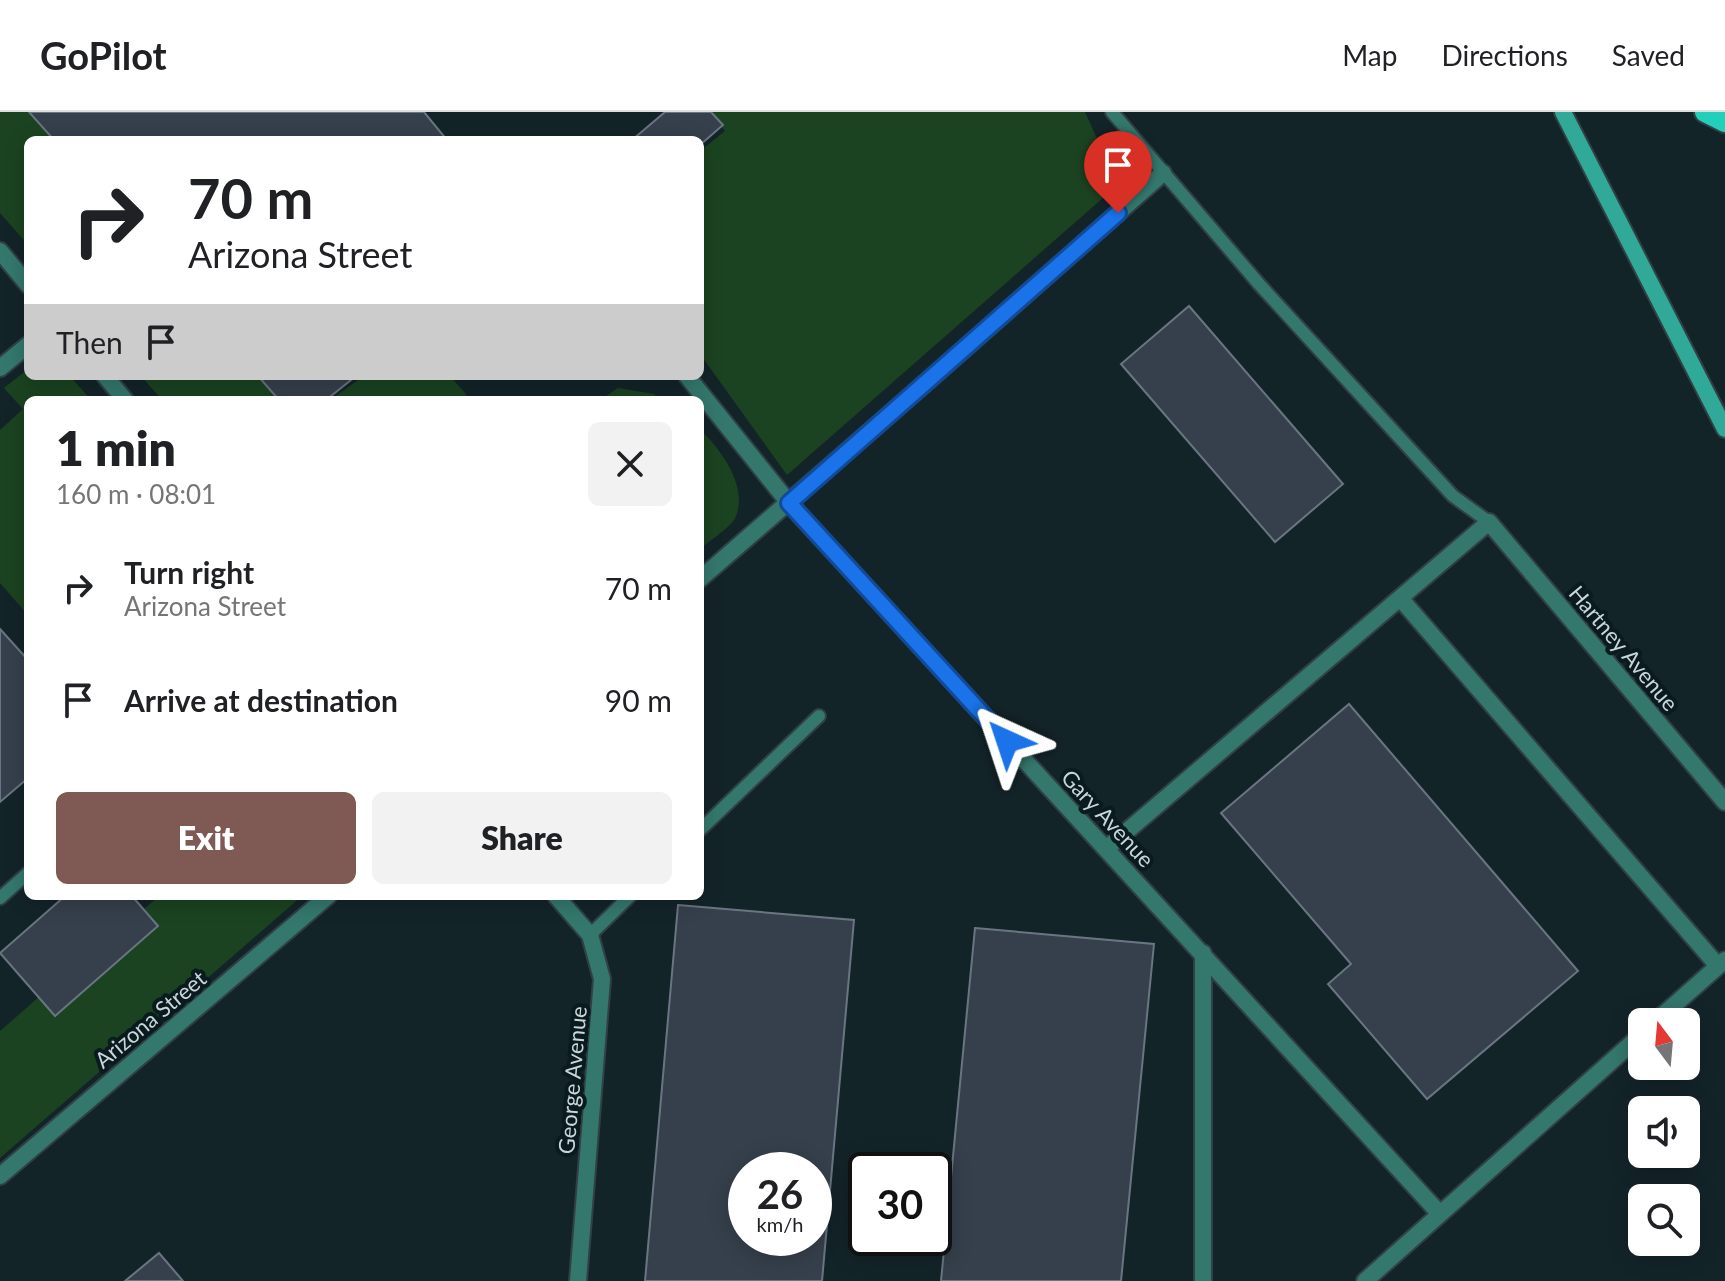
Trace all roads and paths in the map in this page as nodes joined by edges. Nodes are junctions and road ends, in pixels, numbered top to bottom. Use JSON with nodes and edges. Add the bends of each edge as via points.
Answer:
{"nodes":[{"id":1,"x":1112,"y":112,"type":"edge"},
{"id":2,"x":1563,"y":112,"type":"edge"},
{"id":3,"x":1705,"y":112,"type":"edge"},
{"id":4,"x":1725,"y":122,"type":"edge"},
{"id":5,"x":1163,"y":173,"type":"junction"},
{"id":6,"x":0,"y":251,"type":"edge"},
{"id":7,"x":24,"y":280,"type":"edge"},
{"id":8,"x":24,"y":348,"type":"edge"},
{"id":9,"x":0,"y":368,"type":"edge"},
{"id":10,"x":108,"y":380,"type":"edge"},
{"id":11,"x":690,"y":380,"type":"edge"},
{"id":12,"x":122,"y":396,"type":"edge"},
{"id":13,"x":703,"y":396,"type":"edge"},
{"id":14,"x":704,"y":397,"type":"edge"},
{"id":15,"x":1725,"y":429,"type":"edge"},
{"id":16,"x":789,"y":503,"type":"junction"},
{"id":17,"x":1489,"y":522,"type":"junction"},
{"id":18,"x":704,"y":576,"type":"edge"},
{"id":19,"x":1400,"y":598,"type":"junction"},
{"id":20,"x":819,"y":716,"type":"dead end"},
{"id":21,"x":1725,"y":802,"type":"edge"},
{"id":22,"x":704,"y":826,"type":"edge"},
{"id":23,"x":1106,"y":849,"type":"junction"},
{"id":24,"x":24,"y":877,"type":"edge"},
{"id":25,"x":0,"y":898,"type":"edge"},
{"id":26,"x":323,"y":900,"type":"edge"},
{"id":27,"x":559,"y":900,"type":"edge"},
{"id":28,"x":626,"y":900,"type":"edge"},
{"id":29,"x":590,"y":935,"type":"junction"},
{"id":30,"x":1203,"y":953,"type":"junction"},
{"id":31,"x":1722,"y":963,"type":"edge"},
{"id":32,"x":1671,"y":1008,"type":"edge"},
{"id":33,"x":1628,"y":1046,"type":"edge"},
{"id":34,"x":0,"y":1176,"type":"edge"},
{"id":35,"x":1440,"y":1214,"type":"junction"},
{"id":36,"x":578,"y":1281,"type":"edge"},
{"id":37,"x":1203,"y":1281,"type":"edge"},
{"id":38,"x":1365,"y":1281,"type":"edge"}],
"edges":[{"from":1,"to":5,"type":"lane"},
{"from":2,"to":15,"type":"street"},
{"from":3,"to":4,"type":"main road"},
{"from":5,"to":16,"type":"street"},
{"from":5,"to":17,"type":"lane","via":[[1453,496]]},
{"from":6,"to":7,"type":"street"},
{"from":8,"to":9,"type":"street"},
{"from":10,"to":12,"type":"street"},
{"from":11,"to":13,"type":"street","name":"Gary Avenue"},
{"from":14,"to":16,"type":"street","name":"Gary Avenue"},
{"from":16,"to":18,"type":"street"},
{"from":16,"to":23,"type":"street","name":"Gary Avenue"},
{"from":17,"to":19,"type":"street"},
{"from":17,"to":21,"type":"street","name":"Hartney Avenue"},
{"from":19,"to":23,"type":"street"},
{"from":19,"to":31,"type":"street"},
{"from":20,"to":22,"type":"lane"},
{"from":23,"to":30,"type":"street","name":"Gary Avenue"},
{"from":24,"to":25,"type":"lane"},
{"from":26,"to":34,"type":"street","name":"Arizona Street"},
{"from":27,"to":29,"type":"street","name":"George Avenue"},
{"from":28,"to":29,"type":"lane"},
{"from":29,"to":36,"type":"street","name":"George Avenue","via":[[602,979]]},
{"from":30,"to":35,"type":"street","name":"Gary Avenue"},
{"from":30,"to":37,"type":"street"},
{"from":31,"to":32,"type":"street"},
{"from":33,"to":35,"type":"street"},
{"from":35,"to":38,"type":"street"}]}
